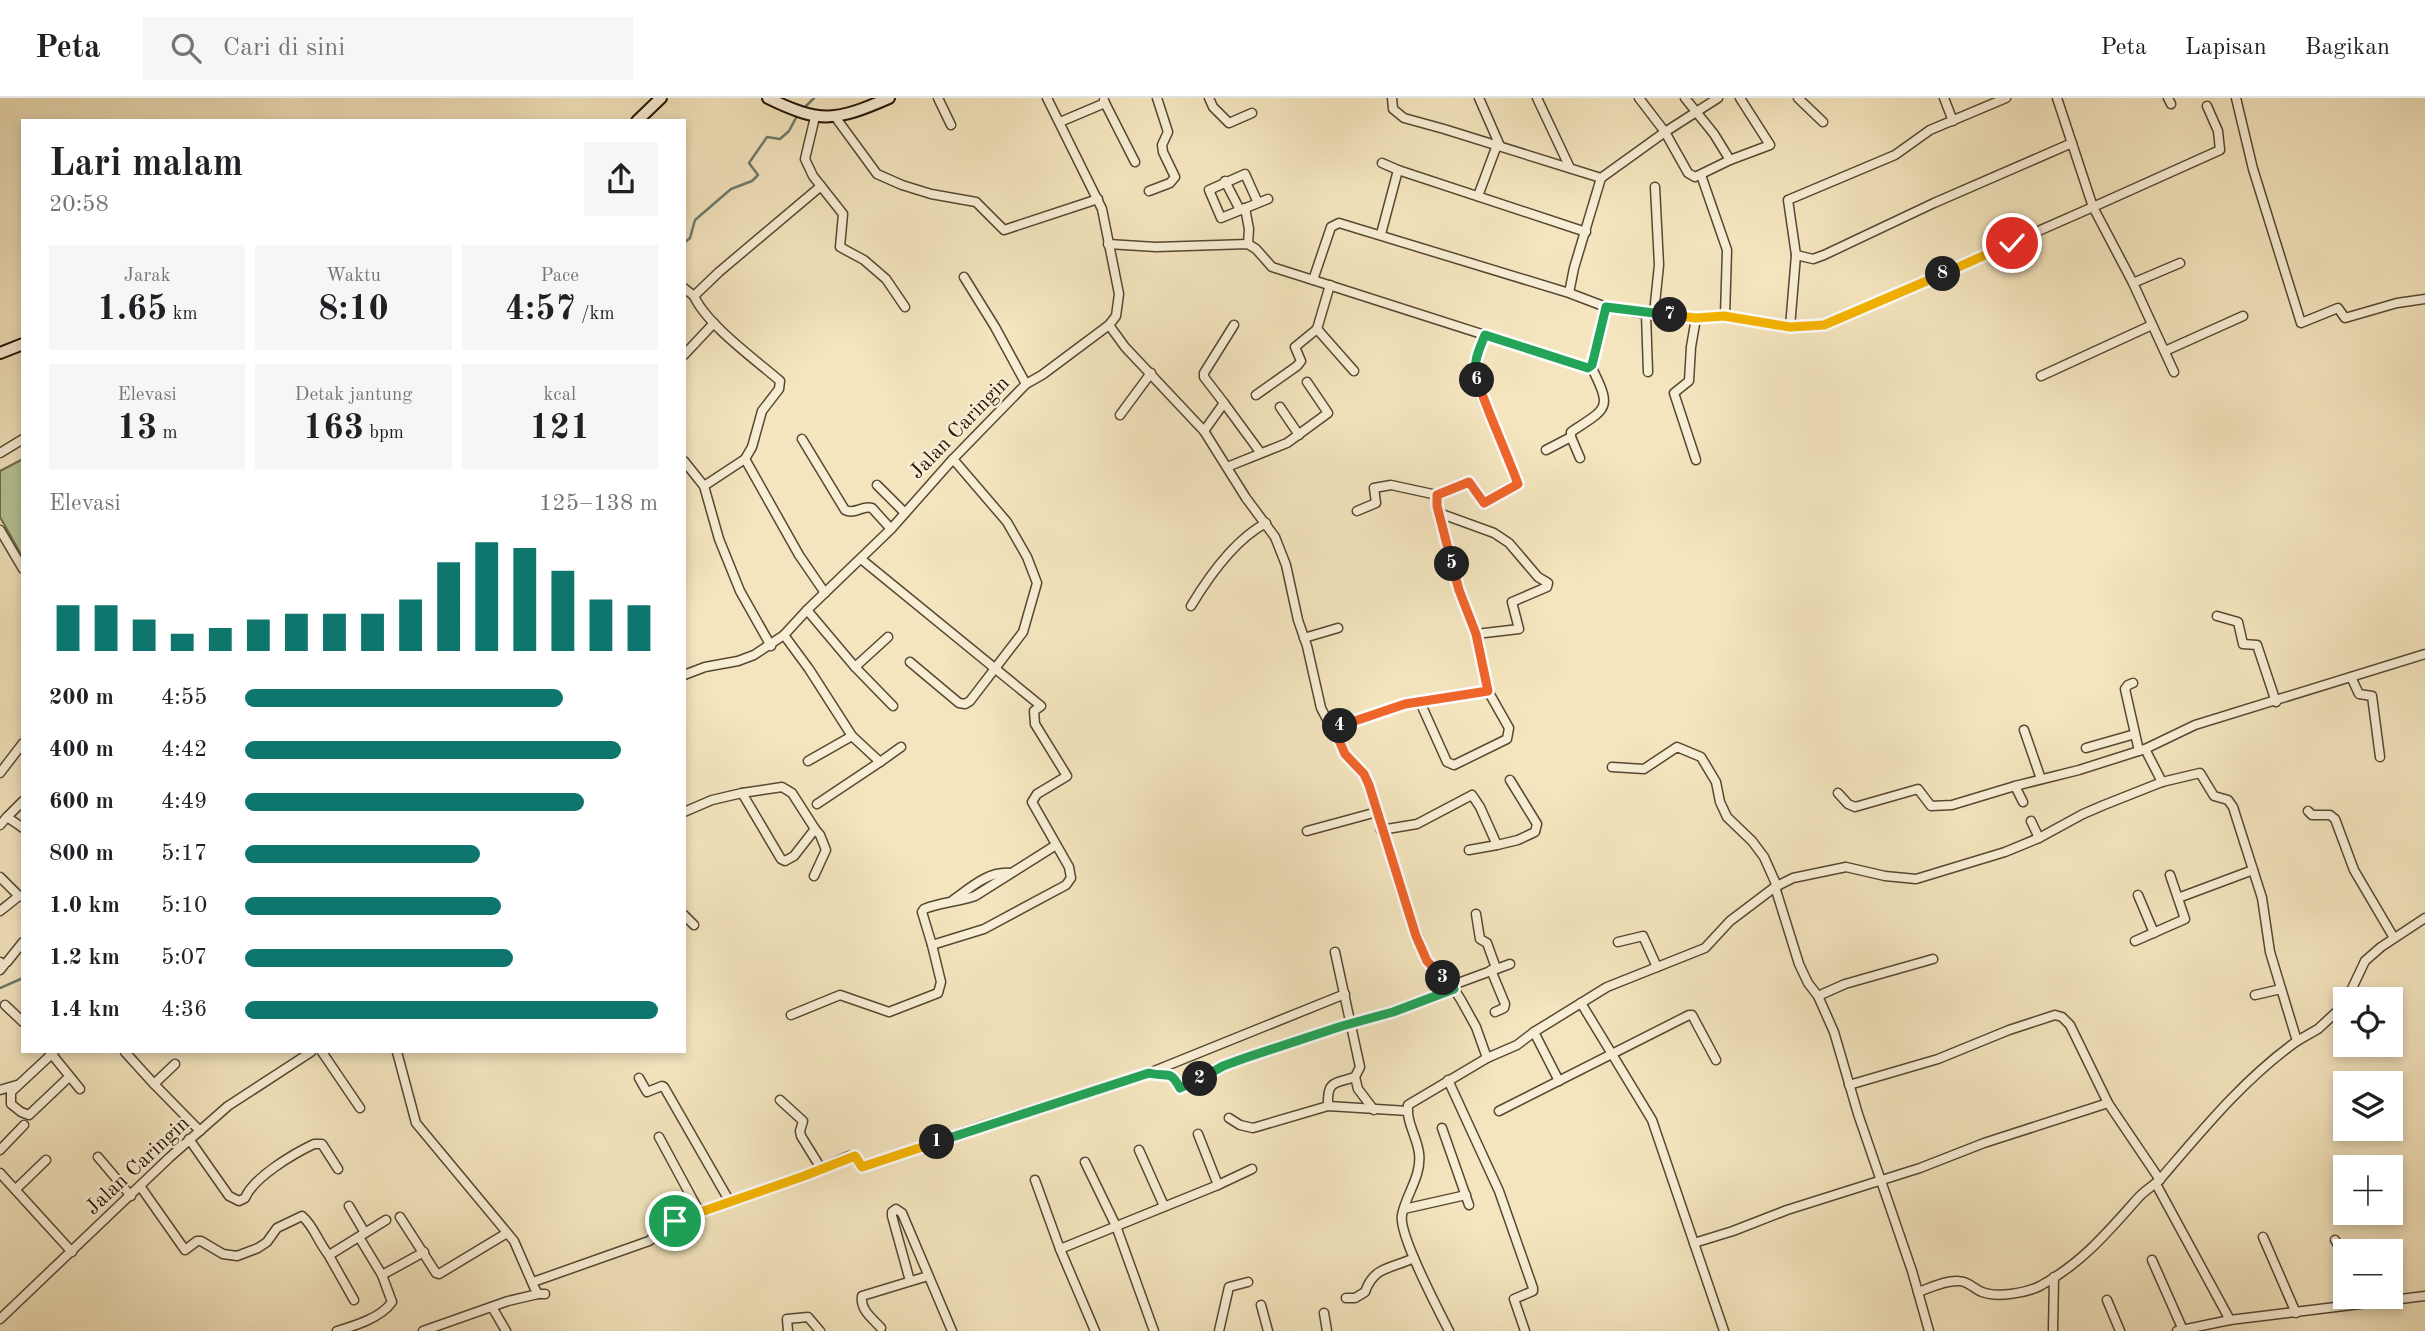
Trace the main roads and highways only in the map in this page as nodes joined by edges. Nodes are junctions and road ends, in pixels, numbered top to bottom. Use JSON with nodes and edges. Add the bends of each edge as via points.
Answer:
{"nodes":[{"id":1,"x":661,"y":98,"type":"edge"},
{"id":2,"x":768,"y":98,"type":"edge"},
{"id":3,"x":889,"y":98,"type":"edge"},
{"id":4,"x":639,"y":119,"type":"edge"},
{"id":5,"x":21,"y":345,"type":"edge"},
{"id":6,"x":0,"y":353,"type":"edge"}],
"edges":[{"from":1,"to":4,"type":"main road"},
{"from":2,"to":3,"type":"main road","via":[[811,115],[836,118]]},
{"from":5,"to":6,"type":"main road"}]}
